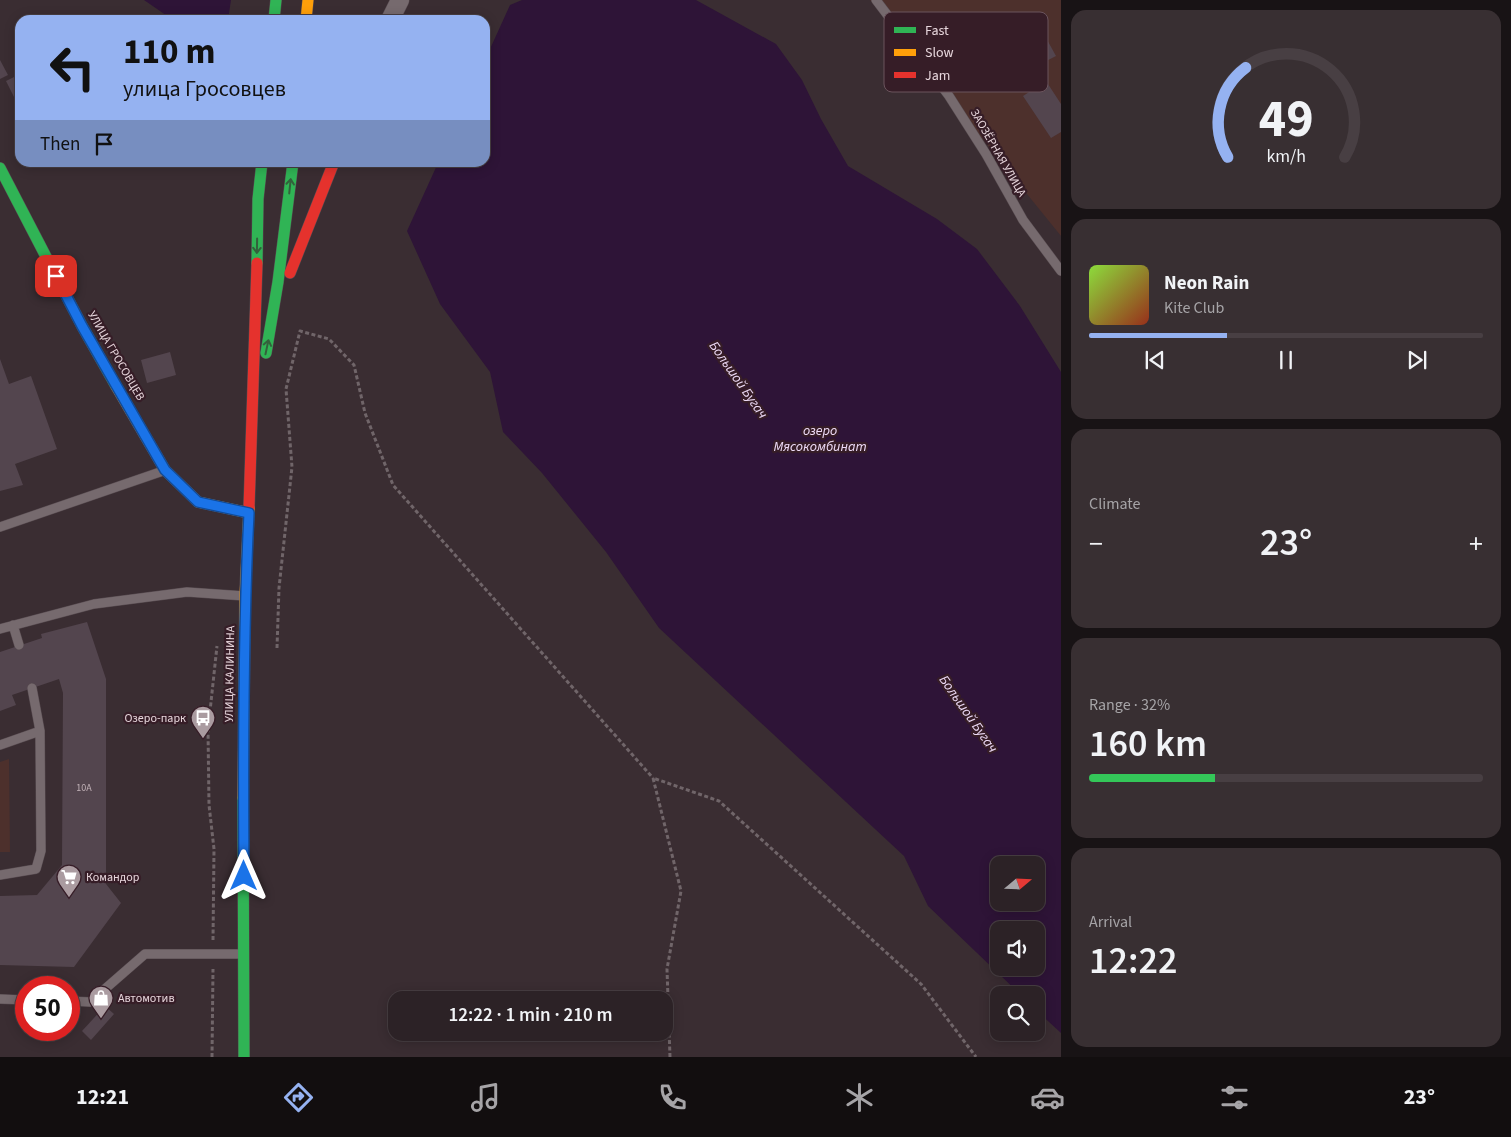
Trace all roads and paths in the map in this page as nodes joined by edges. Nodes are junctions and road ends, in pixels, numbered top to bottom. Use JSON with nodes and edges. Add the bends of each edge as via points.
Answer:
{"nodes":[{"id":1,"x":276,"y":0,"type":"edge"},
{"id":2,"x":308,"y":0,"type":"edge"},
{"id":3,"x":400,"y":0,"type":"edge"},
{"id":4,"x":876,"y":0,"type":"edge"},
{"id":5,"x":885,"y":12,"type":"edge"},
{"id":6,"x":274,"y":15,"type":"edge"},
{"id":7,"x":306,"y":15,"type":"edge"},
{"id":8,"x":392,"y":15,"type":"edge"},
{"id":9,"x":946,"y":92,"type":"edge"},
{"id":10,"x":261,"y":167,"type":"edge"},
{"id":11,"x":292,"y":167,"type":"edge"},
{"id":12,"x":332,"y":167,"type":"edge"},
{"id":13,"x":0,"y":168,"type":"edge"},
{"id":14,"x":1061,"y":271,"type":"edge"},
{"id":15,"x":275,"y":310,"type":"junction"},
{"id":16,"x":253,"y":412,"type":"junction"},
{"id":17,"x":165,"y":470,"type":"junction"},
{"id":18,"x":249,"y":513,"type":"junction"},
{"id":19,"x":0,"y":527,"type":"edge"},
{"id":20,"x":245,"y":596,"type":"junction"},
{"id":21,"x":13,"y":625,"type":"junction"},
{"id":22,"x":0,"y":629,"type":"edge"},
{"id":23,"x":19,"y":646,"type":"dead end"},
{"id":24,"x":217,"y":646,"type":"dead end"},
{"id":25,"x":277,"y":648,"type":"dead end"},
{"id":26,"x":32,"y":688,"type":"dead end"},
{"id":27,"x":40,"y":731,"type":"junction"},
{"id":28,"x":0,"y":745,"type":"edge"},
{"id":29,"x":653,"y":778,"type":"junction"},
{"id":30,"x":0,"y":875,"type":"edge"},
{"id":31,"x":213,"y":954,"type":"junction"},
{"id":32,"x":245,"y":954,"type":"junction"},
{"id":33,"x":0,"y":999,"type":"edge"},
{"id":34,"x":15,"y":1000,"type":"edge"},
{"id":35,"x":80,"y":1002,"type":"edge"},
{"id":36,"x":212,"y":1057,"type":"edge"},
{"id":37,"x":243,"y":1057,"type":"edge"},
{"id":38,"x":670,"y":1057,"type":"edge"},
{"id":39,"x":976,"y":1057,"type":"edge"}],
"edges":[{"from":1,"to":6,"type":"main road"},
{"from":2,"to":7,"type":"main road"},
{"from":3,"to":8,"type":"street"},
{"from":4,"to":5,"type":"lane","name":"ЗАОЗЁРНАЯ УЛИЦА"},
{"from":9,"to":14,"type":"lane","name":"ЗАОЗЁРНАЯ УЛИЦА","via":[[1023,220]]},
{"from":10,"to":16,"type":"main road","one_way":true},
{"from":15,"to":11,"type":"main road","one_way":true},
{"from":12,"to":15,"type":"main road"},
{"from":13,"to":17,"type":"main road","name":"УЛИЦА ГРОСОВЦЕВ","via":[[82,326]]},
{"from":16,"to":15,"type":"main road","one_way":true},
{"from":16,"to":18,"type":"main road","name":"УЛИЦА КАЛИНИНА"},
{"from":17,"to":18,"type":"main road","name":"УЛИЦА ГРОСОВЦЕВ","via":[[198,502]]},
{"from":17,"to":19,"type":"lane"},
{"from":18,"to":20,"type":"main road","name":"УЛИЦА КАЛИНИНА"},
{"from":20,"to":21,"type":"lane","via":[[187,592],[94,604]]},
{"from":20,"to":32,"type":"main road","name":"УЛИЦА КАЛИНИНА"},
{"from":21,"to":22,"type":"lane"},
{"from":21,"to":23,"type":"lane"},
{"from":24,"to":31,"type":"path","via":[[208,730],[209,805],[214,849]]},
{"from":25,"to":29,"type":"path","via":[[279,588],[292,467],[286,389],[300,331],[329,339],[354,365],[365,413],[393,485]]},
{"from":26,"to":27,"type":"lane"},
{"from":27,"to":28,"type":"lane"},
{"from":27,"to":30,"type":"lane","via":[[42,851],[36,869]]},
{"from":29,"to":38,"type":"path","via":[[681,891],[667,969]]},
{"from":29,"to":39,"type":"path","via":[[719,801],[921,984]]},
{"from":31,"to":32,"type":"lane"},
{"from":31,"to":35,"type":"lane","via":[[145,954],[90,1002]]},
{"from":31,"to":36,"type":"path"},
{"from":32,"to":37,"type":"main road","name":"УЛИЦА КАЛИНИНА"},
{"from":33,"to":34,"type":"lane"}]}
